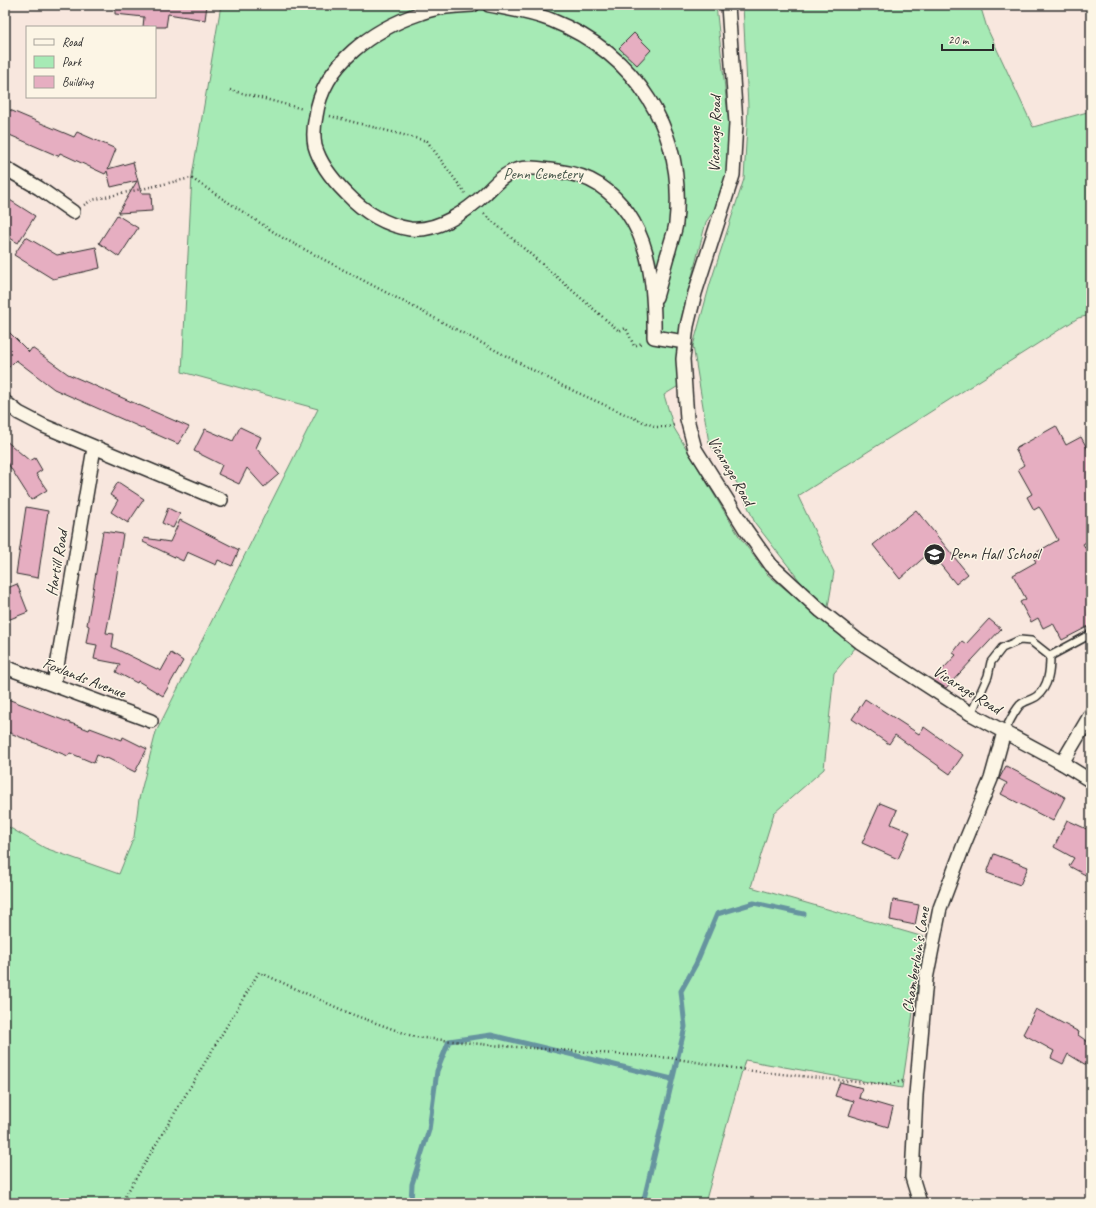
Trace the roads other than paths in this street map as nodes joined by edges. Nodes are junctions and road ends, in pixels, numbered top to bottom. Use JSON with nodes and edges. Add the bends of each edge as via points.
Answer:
{"nodes":[{"id":1,"x":473,"y":5,"type":"edge"},
{"id":2,"x":489,"y":5,"type":"edge"},
{"id":3,"x":728,"y":5,"type":"edge"},
{"id":4,"x":5,"y":168,"type":"edge"},
{"id":5,"x":74,"y":212,"type":"road end"},
{"id":6,"x":655,"y":302,"type":"junction"},
{"id":7,"x":685,"y":342,"type":"junction"},
{"id":8,"x":5,"y":402,"type":"edge"},
{"id":9,"x":94,"y":448,"type":"junction"},
{"id":10,"x":221,"y":500,"type":"dead end"},
{"id":11,"x":1091,"y":634,"type":"edge"},
{"id":12,"x":1050,"y":656,"type":"junction"},
{"id":13,"x":5,"y":667,"type":"edge"},
{"id":14,"x":54,"y":684,"type":"junction"},
{"id":15,"x":971,"y":714,"type":"junction"},
{"id":16,"x":1091,"y":714,"type":"edge"},
{"id":17,"x":151,"y":721,"type":"dead end"},
{"id":18,"x":1004,"y":732,"type":"junction"},
{"id":19,"x":1062,"y":763,"type":"junction"},
{"id":20,"x":1091,"y":781,"type":"edge"},
{"id":21,"x":920,"y":1203,"type":"edge"}],
"edges":[{"from":1,"to":6,"type":"street","via":[[451,6],[421,13],[371,37],[340,64],[320,98],[314,129],[315,145],[321,161],[335,182],[359,205],[388,223],[412,229],[456,218],[474,205],[504,176],[515,170],[530,168],[585,177],[615,198],[638,230],[646,248]]},
{"from":2,"to":6,"type":"street","via":[[527,12],[551,20],[600,47],[620,63],[641,86],[654,106],[667,137],[677,194],[676,224]]},
{"from":3,"to":7,"type":"street","name":"Vicarage Road","via":[[736,123],[733,175],[695,293]]},
{"from":4,"to":5,"type":"street"},
{"from":6,"to":7,"type":"street","via":[[654,337]]},
{"from":7,"to":15,"type":"street","name":"Vicarage Road","via":[[683,359],[687,419],[696,449],[771,565],[821,611],[860,642]]},
{"from":8,"to":9,"type":"street","via":[[19,413]]},
{"from":9,"to":10,"type":"street"},
{"from":9,"to":14,"type":"street","name":"Hartill Road"},
{"from":11,"to":12,"type":"lane"},
{"from":12,"to":15,"type":"lane","via":[[1031,641],[1020,640],[1002,648],[991,662],[988,676]]},
{"from":12,"to":18,"type":"lane","via":[[1049,678],[1042,691],[1021,704]]},
{"from":13,"to":14,"type":"street","name":"Foxlands Avenue"},
{"from":14,"to":17,"type":"street","name":"Foxlands Avenue"},
{"from":15,"to":18,"type":"street","name":"Vicarage Road"},
{"from":16,"to":19,"type":"street"},
{"from":18,"to":19,"type":"street","name":"Vicarage Road"},
{"from":18,"to":21,"type":"street","name":"Chamberlain's Lane","via":[[991,779],[940,908],[926,979],[912,1177]]},
{"from":19,"to":20,"type":"street","name":"Vicarage Road"}]}
